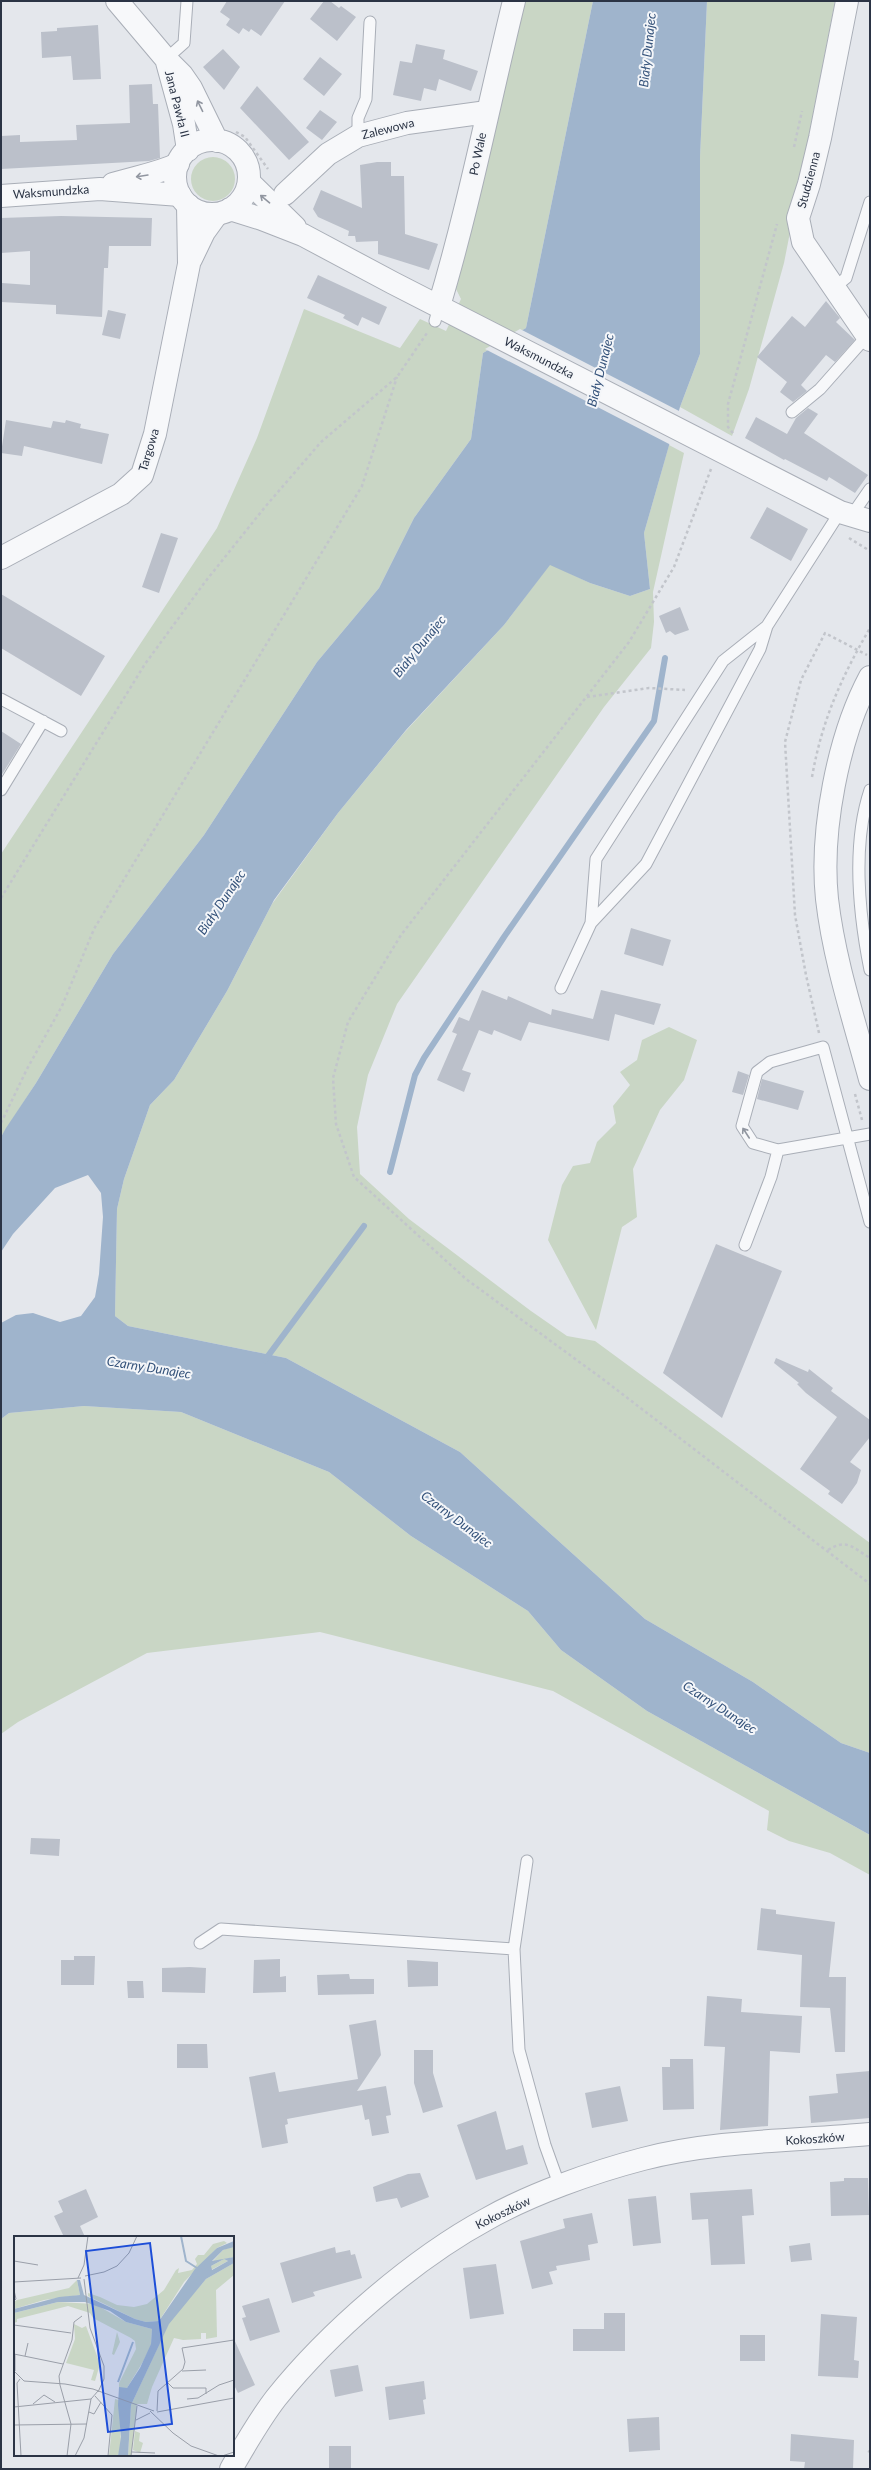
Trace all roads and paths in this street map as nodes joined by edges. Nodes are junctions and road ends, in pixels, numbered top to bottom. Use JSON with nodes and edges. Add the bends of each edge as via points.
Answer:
{"nodes":[{"id":1,"x":117,"y":1,"type":"edge"},
{"id":2,"x":187,"y":1,"type":"edge"},
{"id":3,"x":514,"y":1,"type":"edge"},
{"id":4,"x":847,"y":1,"type":"edge"},
{"id":5,"x":370,"y":22,"type":"dead end"},
{"id":6,"x":166,"y":59,"type":"junction"},
{"id":7,"x":487,"y":112,"type":"junction"},
{"id":8,"x":225,"y":136,"type":"junction"},
{"id":9,"x":358,"y":136,"type":"junction"},
{"id":10,"x":183,"y":157,"type":"junction"},
{"id":11,"x":249,"y":182,"type":"junction"},
{"id":12,"x":100,"y":189,"type":"junction"},
{"id":13,"x":285,"y":194,"type":"joint"},
{"id":14,"x":1,"y":196,"type":"edge"},
{"id":15,"x":184,"y":200,"type":"junction"},
{"id":16,"x":870,"y":202,"type":"edge"},
{"id":17,"x":223,"y":212,"type":"junction"},
{"id":18,"x":303,"y":235,"type":"junction"},
{"id":19,"x":189,"y":264,"type":"junction"},
{"id":20,"x":835,"y":287,"type":"junction"},
{"id":21,"x":437,"y":314,"type":"junction"},
{"id":22,"x":869,"y":338,"type":"edge"},
{"id":23,"x":397,"y":377,"type":"junction"},
{"id":24,"x":792,"y":412,"type":"dead end"},
{"id":25,"x":708,"y":476,"type":"dead end"},
{"id":26,"x":870,"y":489,"type":"edge"},
{"id":27,"x":854,"y":516,"type":"edge"},
{"id":28,"x":870,"y":537,"type":"edge"},
{"id":29,"x":1,"y":558,"type":"edge"},
{"id":30,"x":767,"y":626,"type":"junction"},
{"id":31,"x":870,"y":657,"type":"edge"},
{"id":32,"x":870,"y":677,"type":"edge"},
{"id":33,"x":675,"y":689,"type":"dead end"},
{"id":34,"x":587,"y":697,"type":"junction"},
{"id":35,"x":1,"y":699,"type":"edge"},
{"id":36,"x":43,"y":721,"type":"junction"},
{"id":37,"x":61,"y":731,"type":"dead end"},
{"id":38,"x":1,"y":790,"type":"edge"},
{"id":39,"x":870,"y":790,"type":"edge"},
{"id":40,"x":1,"y":898,"type":"edge"},
{"id":41,"x":591,"y":923,"type":"junction"},
{"id":42,"x":870,"y":970,"type":"edge"},
{"id":43,"x":561,"y":988,"type":"dead end"},
{"id":44,"x":823,"y":1047,"type":"junction"},
{"id":45,"x":870,"y":1079,"type":"edge"},
{"id":46,"x":1,"y":1123,"type":"edge"},
{"id":47,"x":870,"y":1134,"type":"edge"},
{"id":48,"x":848,"y":1140,"type":"junction"},
{"id":49,"x":778,"y":1150,"type":"junction"},
{"id":50,"x":870,"y":1222,"type":"edge"},
{"id":51,"x":745,"y":1245,"type":"dead end"},
{"id":52,"x":828,"y":1550,"type":"junction"},
{"id":53,"x":870,"y":1558,"type":"edge"},
{"id":54,"x":870,"y":1584,"type":"edge"},
{"id":55,"x":526,"y":1861,"type":"dead end"},
{"id":56,"x":200,"y":1943,"type":"dead end"},
{"id":57,"x":514,"y":1949,"type":"junction"},
{"id":58,"x":870,"y":2134,"type":"edge"},
{"id":59,"x":560,"y":2187,"type":"junction"},
{"id":60,"x":232,"y":2469,"type":"edge"}],
"edges":[{"from":1,"to":6,"type":"street","name":"Jana Pawła II"},
{"from":2,"to":6,"type":"lane","via":[[184,43]]},
{"from":3,"to":7,"type":"street","name":"Po Wale"},
{"from":4,"to":20,"type":"street","name":"Studzienna","via":[[818,146],[798,218],[803,242]]},
{"from":5,"to":9,"type":"lane","via":[[366,99],[358,118]]},
{"from":8,"to":6,"type":"street","name":"Jana Pawła II","one_way":true,"via":[[182,74]]},
{"from":6,"to":10,"type":"street","name":"Jana Pawła II","via":[[184,124]]},
{"from":7,"to":9,"type":"street","name":"Zalewowa","via":[[407,123]]},
{"from":7,"to":21,"type":"street","name":"Po Wale","via":[[467,208]]},
{"from":8,"to":10,"type":"street","via":[[201,142]]},
{"from":8,"to":11,"type":"street","via":[[248,168]]},
{"from":8,"to":13,"type":"path","via":[[244,137]]},
{"from":9,"to":13,"type":"street","name":"Zalewowa","via":[[328,154]]},
{"from":10,"to":12,"type":"street","name":"Waksmundzka","one_way":true,"via":[[160,173],[134,177]]},
{"from":10,"to":15,"type":"street","via":[[175,180]]},
{"from":11,"to":17,"type":"street","via":[[242,198]]},
{"from":18,"to":11,"type":"street","name":"Waksmundzka","one_way":true},
{"from":12,"to":14,"type":"street","name":"Waksmundzka"},
{"from":12,"to":15,"type":"street","name":"Waksmundzka"},
{"from":15,"to":17,"type":"street","via":[[201,212]]},
{"from":15,"to":19,"type":"street","name":"Targowa"},
{"from":16,"to":20,"type":"lane","via":[[846,278]]},
{"from":17,"to":18,"type":"street","name":"Waksmundzka","via":[[262,219]]},
{"from":17,"to":19,"type":"street","name":"Targowa","via":[[204,232]]},
{"from":18,"to":21,"type":"street","name":"Waksmundzka"},
{"from":19,"to":29,"type":"street","name":"Targowa","via":[[155,434],[142,476],[121,494]]},
{"from":20,"to":22,"type":"street","name":"Studzienna"},
{"from":21,"to":23,"type":"path"},
{"from":21,"to":27,"type":"street","name":"Waksmundzka","via":[[476,326]]},
{"from":22,"to":24,"type":"lane","via":[[820,389]]},
{"from":23,"to":40,"type":"path","via":[[321,442],[205,582],[145,664]]},
{"from":23,"to":46,"type":"path","via":[[362,486],[94,929],[62,1006],[27,1068]]},
{"from":25,"to":34,"type":"path","via":[[674,568],[629,642]]},
{"from":26,"to":27,"type":"lane"},
{"from":27,"to":28,"type":"street","name":"Waksmundzka"},
{"from":27,"to":30,"type":"lane"},
{"from":30,"to":41,"type":"lane","via":[[760,648],[646,864]]},
{"from":30,"to":41,"type":"lane","via":[[723,661],[596,859]]},
{"from":31,"to":44,"type":"path","via":[[824,633],[801,680],[785,742],[795,915]]},
{"from":32,"to":45,"type":"street","via":[[850,719],[833,792],[827,890],[841,968]]},
{"from":33,"to":34,"type":"path","via":[[649,688]]},
{"from":34,"to":52,"type":"path","via":[[401,935],[348,1022],[333,1078],[336,1124],[354,1177],[466,1279]]},
{"from":35,"to":36,"type":"lane"},
{"from":36,"to":37,"type":"lane"},
{"from":36,"to":38,"type":"lane"},
{"from":39,"to":42,"type":"lane","via":[[864,807],[859,882],[861,923]]},
{"from":41,"to":43,"type":"lane"},
{"from":44,"to":48,"type":"lane"},
{"from":49,"to":44,"type":"lane","one_way":true,"via":[[752,1143],[742,1126],[757,1072],[770,1062]]},
{"from":47,"to":48,"type":"lane"},
{"from":48,"to":49,"type":"lane"},
{"from":48,"to":50,"type":"lane"},
{"from":49,"to":51,"type":"lane","via":[[771,1177]]},
{"from":52,"to":53,"type":"path","via":[[844,1543]]},
{"from":52,"to":54,"type":"path"},
{"from":55,"to":57,"type":"lane"},
{"from":56,"to":57,"type":"lane","via":[[221,1929]]},
{"from":57,"to":59,"type":"lane","via":[[519,2050],[545,2145]]},
{"from":58,"to":59,"type":"street","name":"Kokoszków","via":[[731,2145],[662,2155]]},
{"from":59,"to":60,"type":"street","name":"Kokoszków","via":[[487,2218],[428,2255],[350,2321],[302,2367],[275,2399]]}]}
